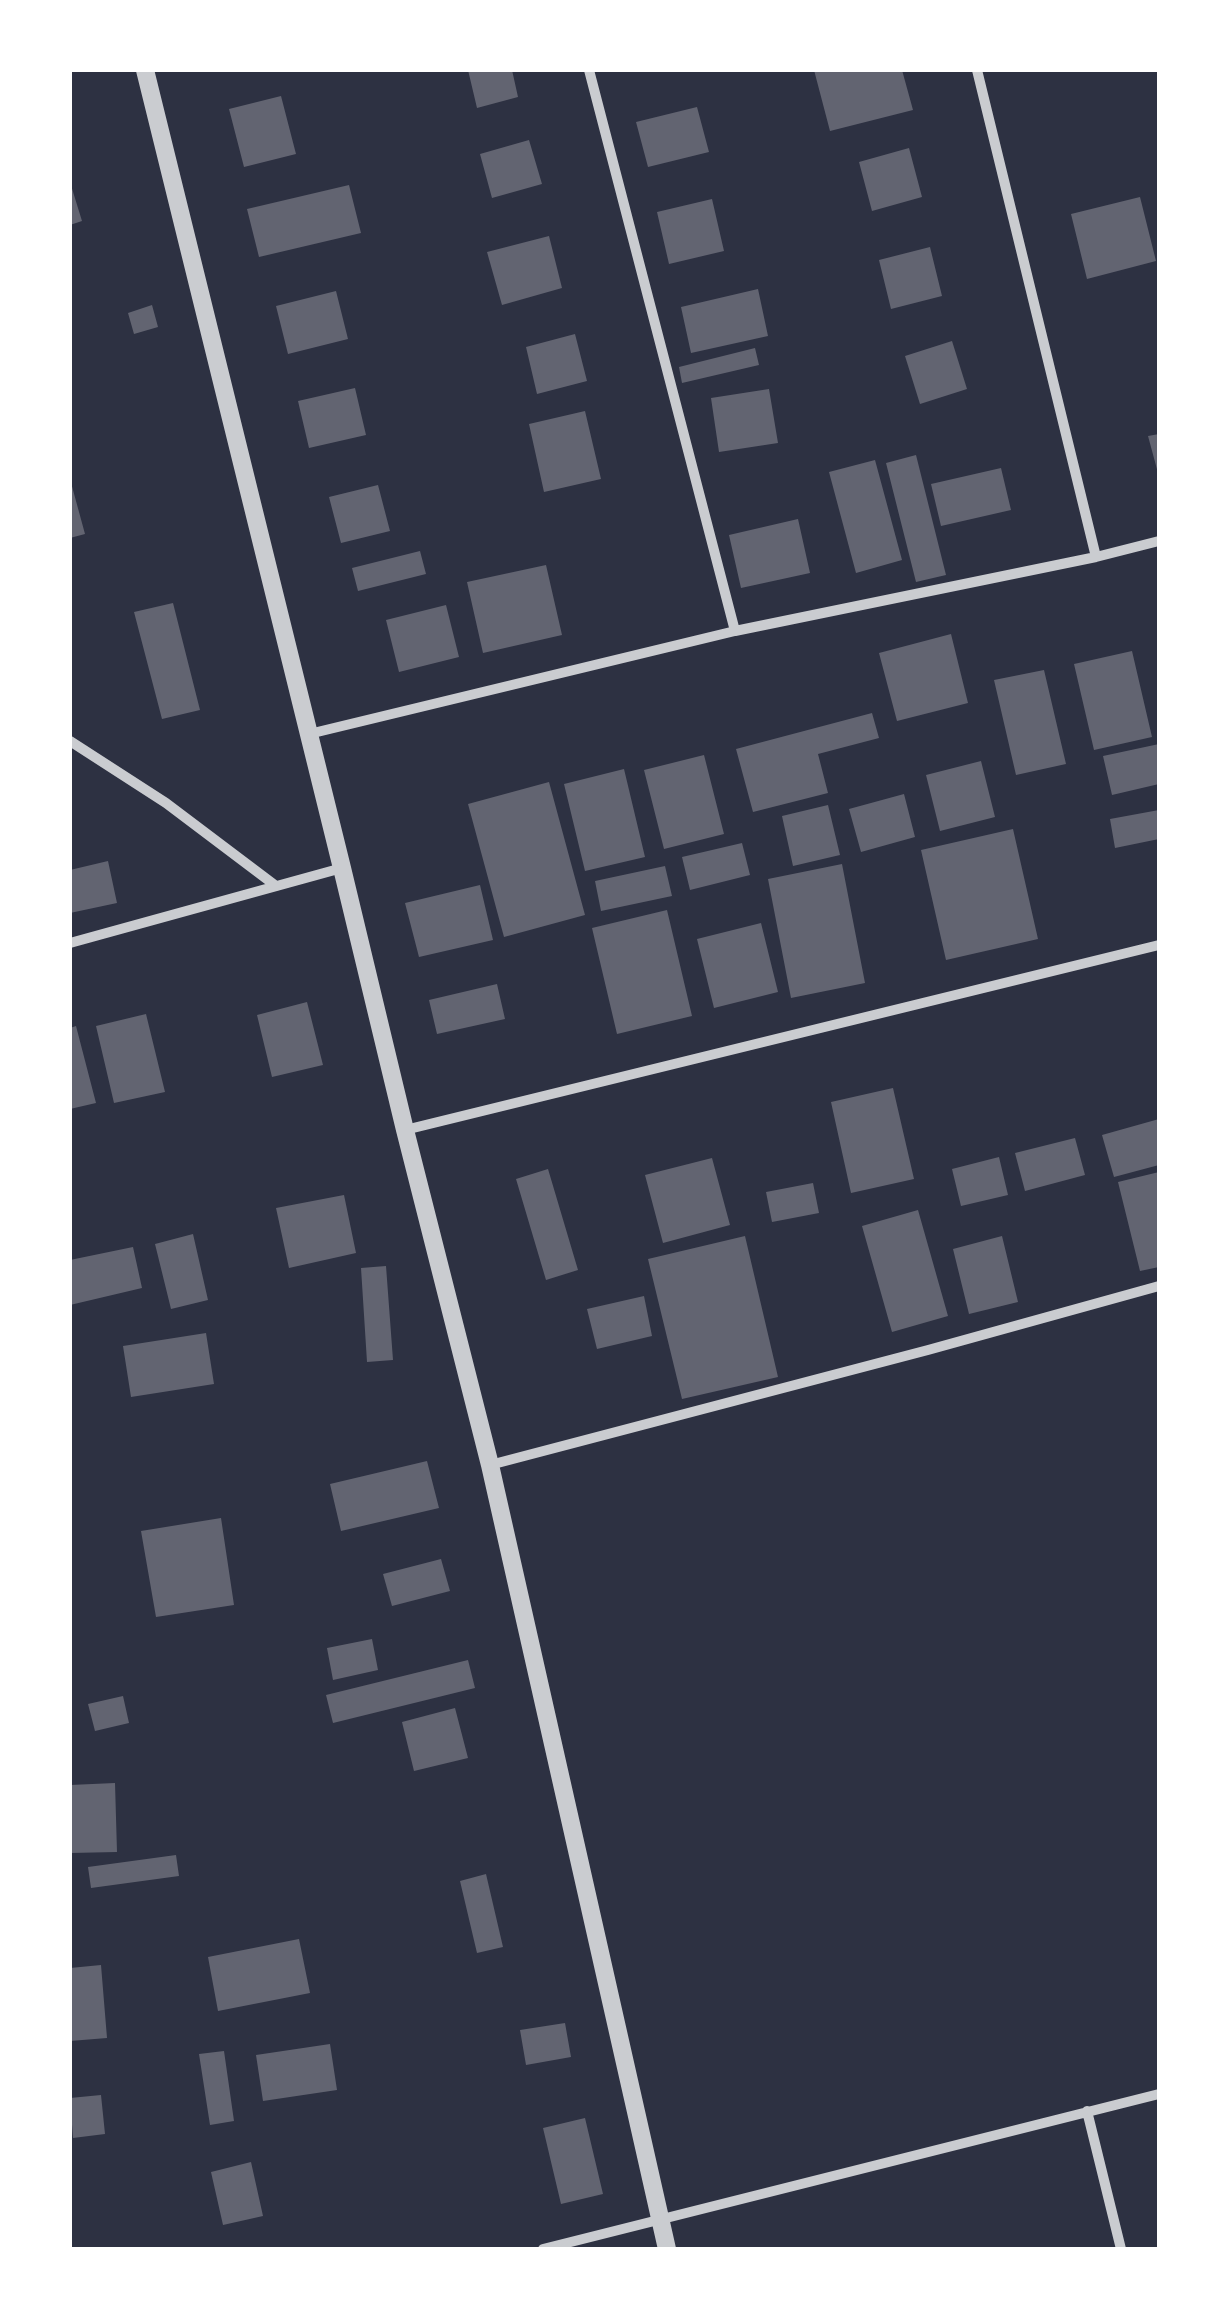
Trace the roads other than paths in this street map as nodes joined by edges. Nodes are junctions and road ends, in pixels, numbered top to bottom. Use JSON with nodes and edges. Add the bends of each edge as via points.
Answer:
{"nodes":[{"id":1,"x":145,"y":70,"type":"edge"},
{"id":2,"x":589,"y":70,"type":"edge"},
{"id":3,"x":977,"y":70,"type":"edge"},
{"id":4,"x":1159,"y":542,"type":"edge"},
{"id":5,"x":1096,"y":557,"type":"junction"},
{"id":6,"x":734,"y":631,"type":"junction"},
{"id":7,"x":309,"y":734,"type":"junction"},
{"id":8,"x":70,"y":741,"type":"edge"},
{"id":9,"x":342,"y":868,"type":"junction"},
{"id":10,"x":276,"y":886,"type":"junction"},
{"id":11,"x":70,"y":943,"type":"edge"},
{"id":12,"x":1159,"y":945,"type":"edge"},
{"id":13,"x":405,"y":1130,"type":"junction"},
{"id":14,"x":1159,"y":1286,"type":"edge"},
{"id":15,"x":490,"y":1466,"type":"junction"},
{"id":16,"x":1159,"y":2094,"type":"edge"},
{"id":17,"x":1087,"y":2111,"type":"junction"},
{"id":18,"x":660,"y":2220,"type":"junction"},
{"id":19,"x":544,"y":2249,"type":"edge"},
{"id":20,"x":667,"y":2249,"type":"edge"},
{"id":21,"x":1120,"y":2249,"type":"edge"}],
"edges":[{"from":1,"to":7,"type":"street"},
{"from":2,"to":6,"type":"street"},
{"from":3,"to":5,"type":"street"},
{"from":4,"to":5,"type":"street"},
{"from":5,"to":6,"type":"street"},
{"from":6,"to":7,"type":"street"},
{"from":7,"to":9,"type":"street"},
{"from":8,"to":10,"type":"street"},
{"from":9,"to":10,"type":"street"},
{"from":9,"to":13,"type":"street"},
{"from":10,"to":11,"type":"street"},
{"from":12,"to":13,"type":"street"},
{"from":13,"to":15,"type":"street"},
{"from":14,"to":15,"type":"street"},
{"from":15,"to":18,"type":"street"},
{"from":16,"to":17,"type":"street"},
{"from":17,"to":18,"type":"street"},
{"from":17,"to":21,"type":"street"},
{"from":18,"to":19,"type":"street"},
{"from":18,"to":20,"type":"street"}]}
